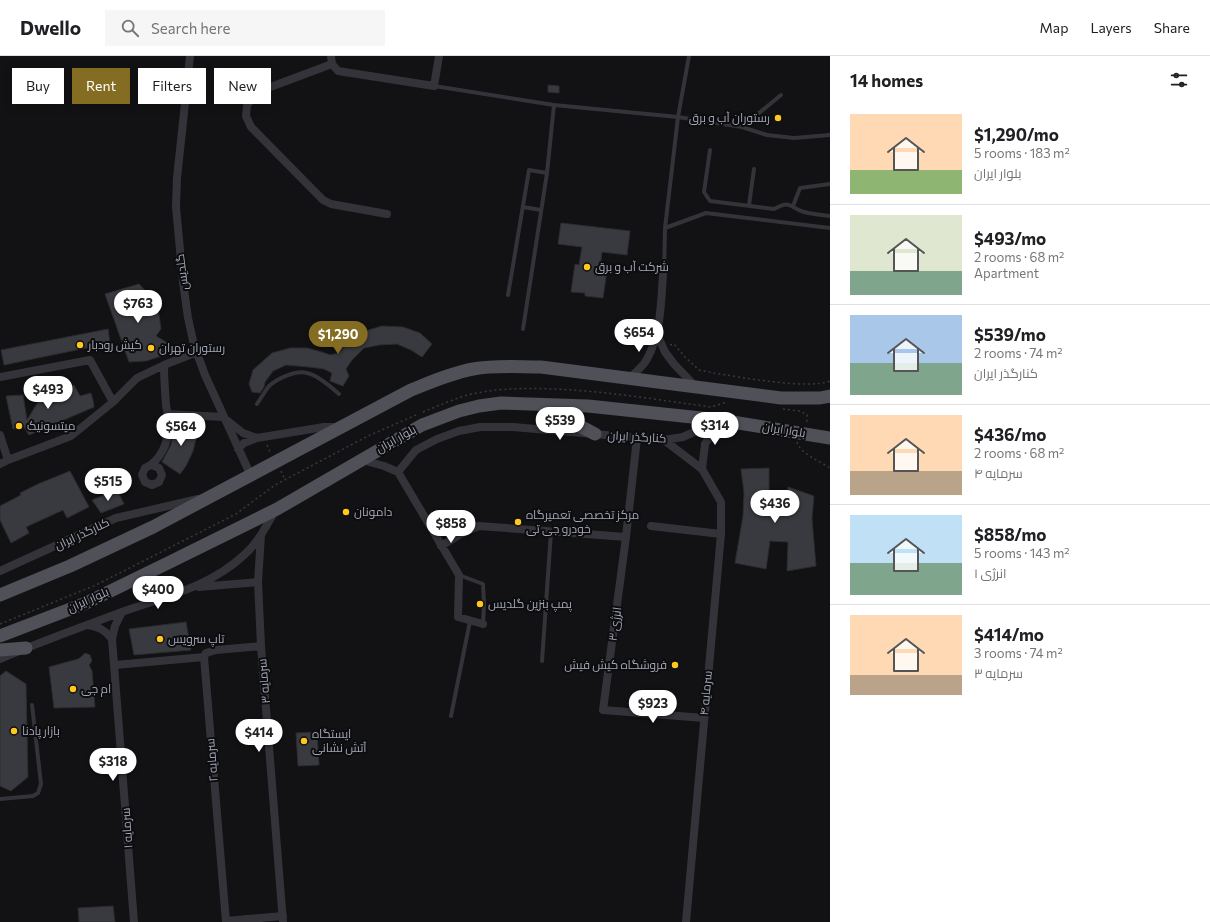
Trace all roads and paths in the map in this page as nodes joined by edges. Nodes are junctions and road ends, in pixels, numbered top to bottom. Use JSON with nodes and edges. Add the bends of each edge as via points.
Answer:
{"nodes":[{"id":1,"x":190,"y":56,"type":"edge"},
{"id":2,"x":439,"y":56,"type":"edge"},
{"id":3,"x":689,"y":56,"type":"edge"},
{"id":4,"x":332,"y":60,"type":"edge"},
{"id":5,"x":434,"y":86,"type":"junction"},
{"id":6,"x":781,"y":95,"type":"dead end"},
{"id":7,"x":554,"y":105,"type":"junction"},
{"id":8,"x":678,"y":118,"type":"junction"},
{"id":9,"x":742,"y":127,"type":"junction"},
{"id":10,"x":830,"y":135,"type":"edge"},
{"id":11,"x":710,"y":150,"type":"dead end"},
{"id":12,"x":754,"y":169,"type":"dead end"},
{"id":13,"x":546,"y":173,"type":"junction"},
{"id":14,"x":830,"y":184,"type":"edge"},
{"id":15,"x":749,"y":205,"type":"junction"},
{"id":16,"x":793,"y":206,"type":"junction"},
{"id":17,"x":523,"y":207,"type":"junction"},
{"id":18,"x":541,"y":210,"type":"junction"},
{"id":19,"x":387,"y":214,"type":"dead end"},
{"id":20,"x":830,"y":216,"type":"edge"},
{"id":21,"x":665,"y":228,"type":"junction"},
{"id":22,"x":830,"y":228,"type":"edge"},
{"id":23,"x":664,"y":274,"type":"joint"},
{"id":24,"x":508,"y":296,"type":"dead end"},
{"id":25,"x":523,"y":329,"type":"dead end"},
{"id":26,"x":657,"y":334,"type":"junction"},
{"id":27,"x":662,"y":346,"type":"junction"},
{"id":28,"x":196,"y":352,"type":"junction"},
{"id":29,"x":164,"y":365,"type":"junction"},
{"id":30,"x":0,"y":377,"type":"edge"},
{"id":31,"x":628,"y":379,"type":"junction"},
{"id":32,"x":830,"y":381,"type":"edge"},
{"id":33,"x":697,"y":387,"type":"junction"},
{"id":34,"x":339,"y":394,"type":"dead end"},
{"id":35,"x":830,"y":396,"type":"edge"},
{"id":36,"x":113,"y":402,"type":"junction"},
{"id":37,"x":257,"y":404,"type":"dead end"},
{"id":38,"x":538,"y":404,"type":"junction"},
{"id":39,"x":167,"y":414,"type":"junction"},
{"id":40,"x":223,"y":417,"type":"junction"},
{"id":41,"x":720,"y":420,"type":"junction"},
{"id":42,"x":342,"y":427,"type":"junction"},
{"id":43,"x":595,"y":434,"type":"junction"},
{"id":44,"x":0,"y":435,"type":"edge"},
{"id":45,"x":257,"y":438,"type":"junction"},
{"id":46,"x":637,"y":438,"type":"junction"},
{"id":47,"x":796,"y":439,"type":"dead end"},
{"id":48,"x":827,"y":439,"type":"edge"},
{"id":49,"x":664,"y":440,"type":"junction"},
{"id":50,"x":238,"y":448,"type":"junction"},
{"id":51,"x":8,"y":460,"type":"junction"},
{"id":52,"x":361,"y":460,"type":"junction"},
{"id":53,"x":0,"y":464,"type":"edge"},
{"id":54,"x":152,"y":465,"type":"dead end"},
{"id":55,"x":830,"y":468,"type":"edge"},
{"id":56,"x":702,"y":469,"type":"junction"},
{"id":57,"x":398,"y":472,"type":"junction"},
{"id":58,"x":250,"y":476,"type":"junction"},
{"id":59,"x":214,"y":495,"type":"junction"},
{"id":60,"x":277,"y":509,"type":"junction"},
{"id":61,"x":651,"y":526,"type":"dead end"},
{"id":62,"x":551,"y":531,"type":"junction"},
{"id":63,"x":721,"y":534,"type":"junction"},
{"id":64,"x":261,"y":536,"type":"junction"},
{"id":65,"x":626,"y":537,"type":"junction"},
{"id":66,"x":441,"y":546,"type":"junction"},
{"id":67,"x":0,"y":571,"type":"edge"},
{"id":68,"x":459,"y":575,"type":"junction"},
{"id":69,"x":258,"y":582,"type":"junction"},
{"id":70,"x":194,"y":587,"type":"junction"},
{"id":71,"x":0,"y":595,"type":"edge"},
{"id":72,"x":122,"y":612,"type":"junction"},
{"id":73,"x":470,"y":621,"type":"junction"},
{"id":74,"x":483,"y":624,"type":"joint"},
{"id":75,"x":87,"y":625,"type":"junction"},
{"id":76,"x":0,"y":636,"type":"edge"},
{"id":77,"x":112,"y":639,"type":"junction"},
{"id":78,"x":261,"y":646,"type":"junction"},
{"id":79,"x":26,"y":648,"type":"junction"},
{"id":80,"x":0,"y":650,"type":"edge"},
{"id":81,"x":204,"y":657,"type":"junction"},
{"id":82,"x":0,"y":659,"type":"edge"},
{"id":83,"x":542,"y":661,"type":"dead end"},
{"id":84,"x":115,"y":665,"type":"junction"},
{"id":85,"x":32,"y":705,"type":"dead end"},
{"id":86,"x":451,"y":716,"type":"dead end"},
{"id":87,"x":704,"y":718,"type":"junction"},
{"id":88,"x":0,"y":799,"type":"edge"},
{"id":89,"x":283,"y":919,"type":"edge"},
{"id":90,"x":134,"y":922,"type":"edge"},
{"id":91,"x":226,"y":922,"type":"edge"},
{"id":92,"x":686,"y":922,"type":"edge"}],
"edges":[{"from":1,"to":28,"type":"street","name":"گلدیس","via":[[176,207],[183,282]]},
{"from":2,"to":5,"type":"street"},
{"from":3,"to":8,"type":"lane"},
{"from":4,"to":5,"type":"street","via":[[338,71]]},
{"from":4,"to":19,"type":"street","via":[[254,96],[247,105],[246,116],[251,127],[323,200],[331,204]]},
{"from":5,"to":7,"type":"lane"},
{"from":6,"to":9,"type":"lane"},
{"from":7,"to":8,"type":"lane"},
{"from":7,"to":13,"type":"lane"},
{"from":8,"to":9,"type":"lane"},
{"from":8,"to":21,"type":"lane"},
{"from":9,"to":10,"type":"lane","via":[[767,135],[794,138]]},
{"from":11,"to":15,"type":"lane","via":[[704,192],[710,201]]},
{"from":12,"to":15,"type":"lane"},
{"from":13,"to":17,"type":"lane","via":[[529,170]]},
{"from":13,"to":18,"type":"lane"},
{"from":14,"to":16,"type":"lane","via":[[800,188]]},
{"from":15,"to":16,"type":"lane","via":[[774,209],[782,205]]},
{"from":16,"to":20,"type":"lane","via":[[804,212]]},
{"from":17,"to":18,"type":"lane"},
{"from":17,"to":24,"type":"lane"},
{"from":18,"to":25,"type":"lane"},
{"from":21,"to":22,"type":"lane","via":[[706,214]]},
{"from":21,"to":23,"type":"lane"},
{"from":23,"to":26,"type":"street"},
{"from":26,"to":27,"type":"street"},
{"from":26,"to":31,"type":"street","via":[[648,359]]},
{"from":27,"to":32,"type":"path","via":[[674,344],[699,370],[806,384]]},
{"from":27,"to":33,"type":"street","via":[[674,364]]},
{"from":28,"to":29,"type":"street"},
{"from":28,"to":40,"type":"street","name":"گلدیس"},
{"from":29,"to":36,"type":"street","via":[[137,378]]},
{"from":29,"to":39,"type":"street"},
{"from":30,"to":36,"type":"street","via":[[90,360]]},
{"from":31,"to":33,"type":"main road"},
{"from":31,"to":42,"type":"main road","via":[[541,367],[502,366],[472,369],[411,390]]},
{"from":33,"to":35,"type":"main road","via":[[781,398]]},
{"from":34,"to":37,"type":"lane","via":[[308,373],[296,373],[270,386]]},
{"from":36,"to":51,"type":"street","via":[[71,436]]},
{"from":38,"to":41,"type":"main road","name":"بلوار ایران","via":[[588,406]]},
{"from":38,"to":43,"type":"main road"},
{"from":38,"to":52,"type":"main road","name":"بلوار ایران","via":[[501,403],[459,411],[422,425]]},
{"from":39,"to":40,"type":"street"},
{"from":39,"to":54,"type":"street","via":[[169,422],[166,442]]},
{"from":40,"to":45,"type":"street","via":[[243,433]]},
{"from":40,"to":50,"type":"street","name":"گلدیس"},
{"from":41,"to":48,"type":"main road","name":"بلوار ایران"},
{"from":41,"to":49,"type":"street","name":"کنارگذر ایران","via":[[683,437]]},
{"from":41,"to":56,"type":"street","via":[[705,444]]},
{"from":42,"to":45,"type":"street","via":[[324,427]]},
{"from":42,"to":58,"type":"main road"},
{"from":43,"to":46,"type":"street","name":"کنارگذر ایران"},
{"from":43,"to":57,"type":"street","name":"کنارگذر ایران","via":[[514,427],[480,427],[459,431],[416,450]]},
{"from":44,"to":51,"type":"street"},
{"from":45,"to":50,"type":"street"},
{"from":46,"to":49,"type":"street","name":"کنارگذر ایران"},
{"from":46,"to":65,"type":"street","name":"انرژی ۳"},
{"from":47,"to":55,"type":"path","via":[[802,450]]},
{"from":49,"to":56,"type":"street"},
{"from":50,"to":58,"type":"street","name":"گلدیس"},
{"from":51,"to":53,"type":"street"},
{"from":52,"to":57,"type":"street"},
{"from":52,"to":60,"type":"main road","name":"بلوار ایران"},
{"from":56,"to":63,"type":"street","name":"سرمایه ۴","via":[[721,502]]},
{"from":57,"to":66,"type":"street"},
{"from":58,"to":59,"type":"main road"},
{"from":59,"to":67,"type":"street","name":"کنارگذر ایران","via":[[116,518]]},
{"from":59,"to":71,"type":"main road","via":[[70,566]]},
{"from":60,"to":64,"type":"street"},
{"from":60,"to":76,"type":"main road","name":"بلوار ایران","via":[[86,602]]},
{"from":61,"to":63,"type":"street"},
{"from":62,"to":65,"type":"street"},
{"from":62,"to":66,"type":"street","via":[[479,526]]},
{"from":62,"to":83,"type":"lane"},
{"from":63,"to":87,"type":"street","name":"سرمایه ۴"},
{"from":64,"to":69,"type":"street","name":"سرمایه ۳"},
{"from":64,"to":70,"type":"street","via":[[245,555],[219,574]]},
{"from":65,"to":87,"type":"street","name":"انرژی ۳","via":[[603,710]]},
{"from":66,"to":68,"type":"street"},
{"from":68,"to":73,"type":"street","via":[[458,617]]},
{"from":68,"to":74,"type":"lane","via":[[483,584]]},
{"from":69,"to":70,"type":"street"},
{"from":69,"to":78,"type":"street","name":"سرمایه ۳"},
{"from":70,"to":72,"type":"street"},
{"from":72,"to":75,"type":"street"},
{"from":72,"to":77,"type":"street"},
{"from":73,"to":74,"type":"street"},
{"from":73,"to":86,"type":"lane"},
{"from":75,"to":77,"type":"street","via":[[107,632]]},
{"from":75,"to":79,"type":"street"},
{"from":77,"to":84,"type":"street","name":"سرمایه ۱"},
{"from":78,"to":81,"type":"street","via":[[216,650],[206,653]]},
{"from":78,"to":89,"type":"street","name":"سرمایه ۳"},
{"from":79,"to":80,"type":"main road"},
{"from":79,"to":82,"type":"street"},
{"from":81,"to":84,"type":"street"},
{"from":81,"to":91,"type":"street","name":"سرمایه ۲"},
{"from":84,"to":90,"type":"street","name":"سرمایه ۱"},
{"from":85,"to":88,"type":"lane","via":[[41,784],[38,793],[33,796]]},
{"from":87,"to":92,"type":"street","name":"سرمایه ۴"},
{"from":89,"to":91,"type":"street"}]}
